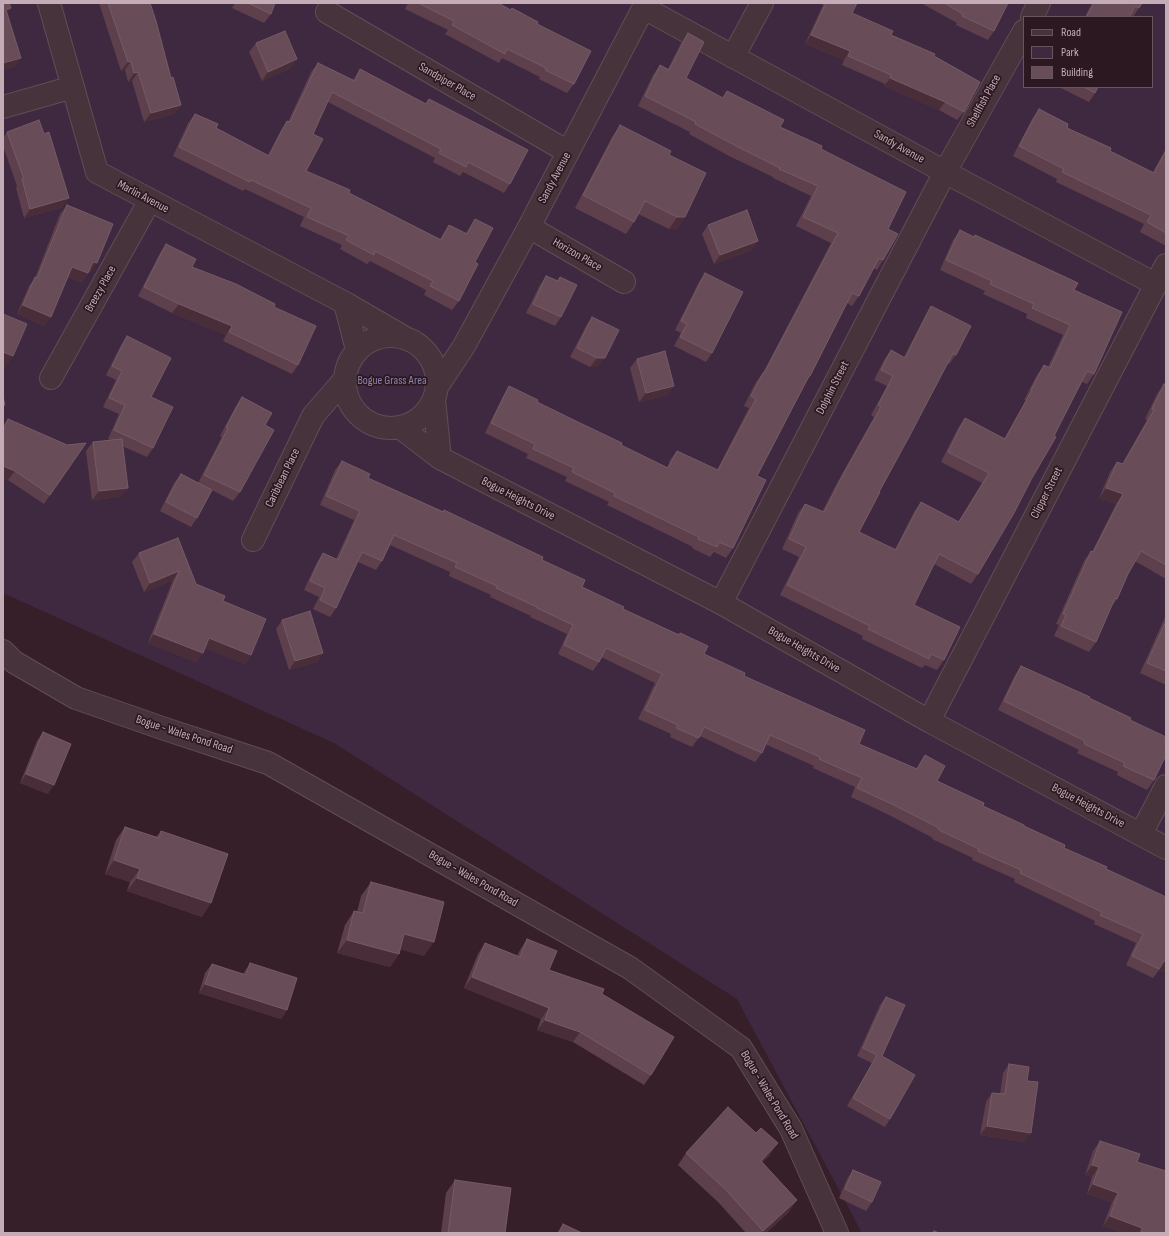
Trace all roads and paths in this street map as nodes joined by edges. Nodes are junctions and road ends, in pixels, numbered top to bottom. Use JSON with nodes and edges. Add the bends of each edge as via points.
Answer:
{"nodes":[{"id":1,"x":49,"y":3,"type":"edge"},
{"id":2,"x":762,"y":3,"type":"edge"},
{"id":3,"x":1039,"y":3,"type":"edge"},
{"id":4,"x":645,"y":5,"type":"edge"},
{"id":5,"x":326,"y":12,"type":"dead end"},
{"id":6,"x":1032,"y":16,"type":"edge"},
{"id":7,"x":1023,"y":33,"type":"edge"},
{"id":8,"x":733,"y":57,"type":"junction"},
{"id":9,"x":73,"y":87,"type":"junction"},
{"id":10,"x":3,"y":107,"type":"edge"},
{"id":11,"x":568,"y":152,"type":"junction"},
{"id":12,"x":945,"y":172,"type":"junction"},
{"id":13,"x":150,"y":200,"type":"junction"},
{"id":14,"x":529,"y":227,"type":"junction"},
{"id":15,"x":1166,"y":265,"type":"edge"},
{"id":16,"x":624,"y":282,"type":"dead end"},
{"id":17,"x":1155,"y":284,"type":"junction"},
{"id":18,"x":345,"y":303,"type":"junction"},
{"id":19,"x":415,"y":344,"type":"junction"},
{"id":20,"x":464,"y":346,"type":"junction"},
{"id":21,"x":357,"y":350,"type":"junction"},
{"id":22,"x":51,"y":378,"type":"dead end"},
{"id":23,"x":345,"y":379,"type":"junction"},
{"id":24,"x":436,"y":393,"type":"junction"},
{"id":25,"x":355,"y":409,"type":"junction"},
{"id":26,"x":313,"y":416,"type":"junction"},
{"id":27,"x":401,"y":428,"type":"junction"},
{"id":28,"x":440,"y":458,"type":"junction"},
{"id":29,"x":252,"y":540,"type":"dead end"},
{"id":30,"x":721,"y":603,"type":"junction"},
{"id":31,"x":3,"y":651,"type":"edge"},
{"id":32,"x":929,"y":720,"type":"junction"},
{"id":33,"x":1166,"y":786,"type":"edge"},
{"id":34,"x":1141,"y":834,"type":"junction"},
{"id":35,"x":1166,"y":848,"type":"edge"},
{"id":36,"x":837,"y":1233,"type":"edge"}],
"edges":[{"from":1,"to":9,"type":"street","name":"Marlin Avenue"},
{"from":2,"to":8,"type":"street"},
{"from":3,"to":6,"type":"street"},
{"from":4,"to":8,"type":"street","name":"Sandy Avenue"},
{"from":4,"to":11,"type":"street","name":"Sandy Avenue"},
{"from":5,"to":11,"type":"street","name":"Sandpiper Place"},
{"from":7,"to":12,"type":"street","name":"Shellfish Place"},
{"from":8,"to":12,"type":"street","name":"Sandy Avenue"},
{"from":9,"to":10,"type":"street"},
{"from":9,"to":13,"type":"street","name":"Marlin Avenue","via":[[97,172]]},
{"from":11,"to":14,"type":"street","name":"Sandy Avenue"},
{"from":12,"to":17,"type":"street","name":"Sandy Avenue"},
{"from":12,"to":30,"type":"street","name":"Dolphin Street"},
{"from":13,"to":18,"type":"street","name":"Marlin Avenue"},
{"from":13,"to":22,"type":"street","name":"Breezy Place"},
{"from":14,"to":16,"type":"street","name":"Horizon Place"},
{"from":14,"to":20,"type":"street","name":"Sandy Avenue"},
{"from":15,"to":17,"type":"street","name":"Clipper Street"},
{"from":17,"to":32,"type":"street","name":"Clipper Street"},
{"from":18,"to":19,"type":"street","name":"Marlin Avenue"},
{"from":18,"to":21,"type":"street"},
{"from":19,"to":20,"type":"street"},
{"from":19,"to":21,"type":"street","via":[[398,336],[383,336]]},
{"from":19,"to":24,"type":"street","via":[[432,360],[437,373]]},
{"from":20,"to":24,"type":"street","name":"Sandy Avenue"},
{"from":21,"to":23,"type":"street","via":[[349,364]]},
{"from":23,"to":25,"type":"street","via":[[347,395]]},
{"from":23,"to":26,"type":"street","name":"Caribbean Place"},
{"from":24,"to":27,"type":"street","via":[[427,412]]},
{"from":24,"to":28,"type":"street"},
{"from":25,"to":26,"type":"street"},
{"from":25,"to":27,"type":"street","via":[[363,418],[376,425]]},
{"from":26,"to":29,"type":"street","name":"Caribbean Place"},
{"from":27,"to":28,"type":"street","name":"Bogue Heights Drive"},
{"from":28,"to":30,"type":"street","name":"Bogue Heights Drive"},
{"from":30,"to":32,"type":"street","name":"Bogue Heights Drive"},
{"from":31,"to":36,"type":"street","name":"Bogue - Wales Pond Road","via":[[14,662],[76,698],[268,763],[630,968],[741,1048],[791,1129]]},
{"from":32,"to":34,"type":"street","name":"Bogue Heights Drive"},
{"from":33,"to":34,"type":"street"},
{"from":34,"to":35,"type":"street","name":"Bogue Heights Drive"}]}
